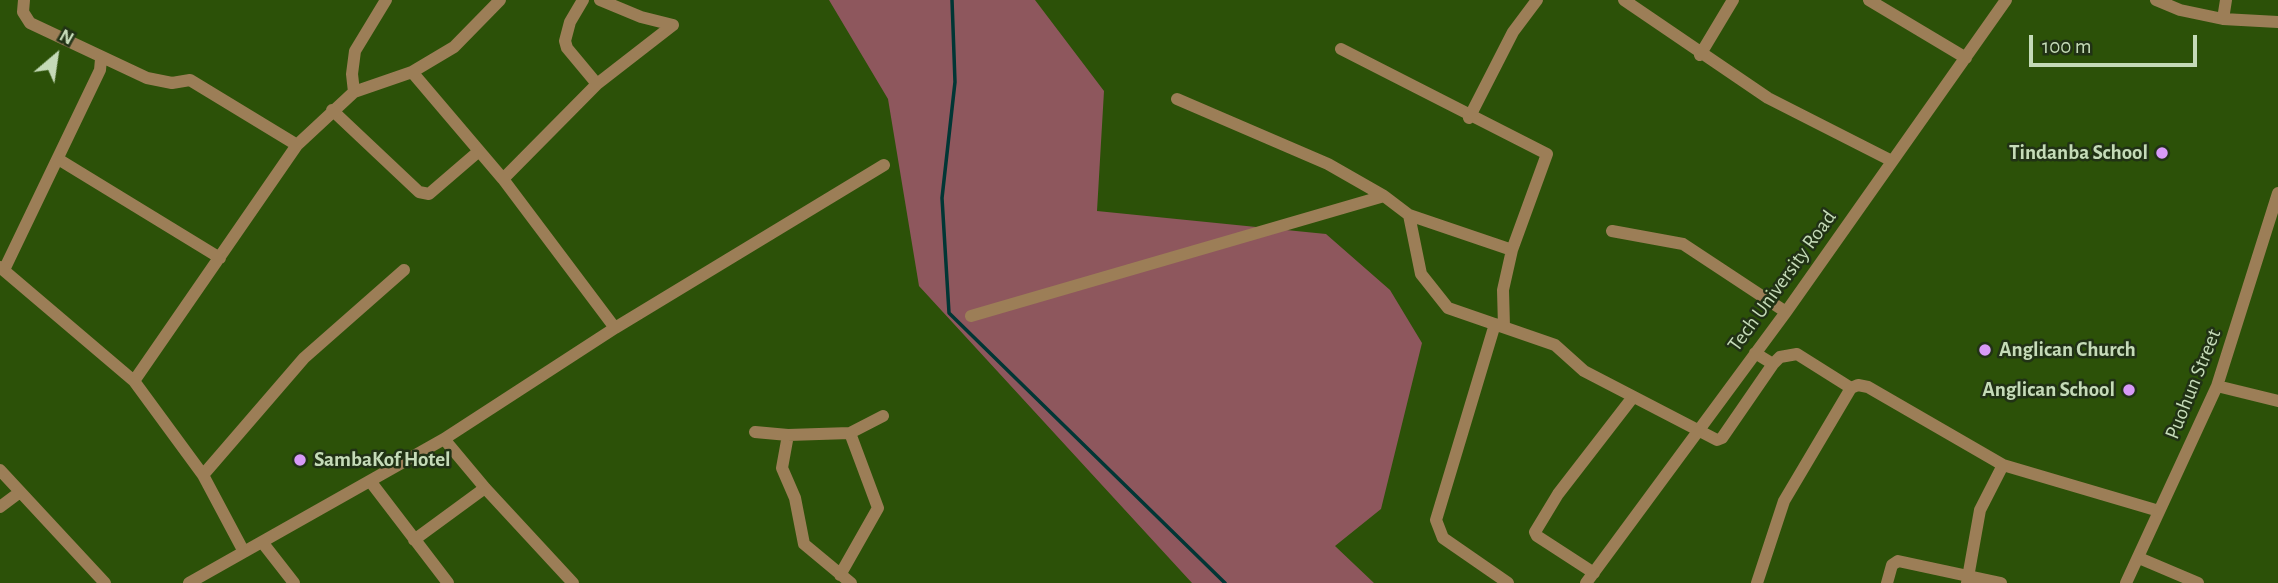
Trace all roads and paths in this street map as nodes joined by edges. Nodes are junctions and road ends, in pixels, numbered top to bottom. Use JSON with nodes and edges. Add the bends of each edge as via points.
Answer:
{"nodes":[{"id":1,"x":24,"y":0,"type":"edge"},
{"id":2,"x":386,"y":0,"type":"edge"},
{"id":3,"x":500,"y":0,"type":"edge"},
{"id":4,"x":583,"y":0,"type":"edge"},
{"id":5,"x":600,"y":0,"type":"edge"},
{"id":6,"x":1537,"y":0,"type":"edge"},
{"id":7,"x":1624,"y":0,"type":"edge"},
{"id":8,"x":1733,"y":0,"type":"edge"},
{"id":9,"x":1868,"y":0,"type":"edge"},
{"id":10,"x":2006,"y":0,"type":"edge"},
{"id":11,"x":2156,"y":0,"type":"edge"},
{"id":12,"x":2226,"y":0,"type":"edge"},
{"id":13,"x":2223,"y":19,"type":"junction"},
{"id":14,"x":2278,"y":19,"type":"edge"},
{"id":15,"x":1341,"y":49,"type":"dead end"},
{"id":16,"x":1700,"y":55,"type":"junction"},
{"id":17,"x":1966,"y":58,"type":"junction"},
{"id":18,"x":102,"y":59,"type":"junction"},
{"id":19,"x":412,"y":72,"type":"junction"},
{"id":20,"x":597,"y":84,"type":"junction"},
{"id":21,"x":354,"y":92,"type":"junction"},
{"id":22,"x":1177,"y":99,"type":"dead end"},
{"id":23,"x":332,"y":110,"type":"junction"},
{"id":24,"x":1469,"y":118,"type":"junction"},
{"id":25,"x":297,"y":145,"type":"junction"},
{"id":26,"x":479,"y":151,"type":"junction"},
{"id":27,"x":58,"y":159,"type":"junction"},
{"id":28,"x":1892,"y":161,"type":"junction"},
{"id":29,"x":884,"y":165,"type":"dead end"},
{"id":30,"x":503,"y":179,"type":"junction"},
{"id":31,"x":2278,"y":193,"type":"edge"},
{"id":32,"x":1384,"y":196,"type":"junction"},
{"id":33,"x":1409,"y":215,"type":"junction"},
{"id":34,"x":1612,"y":232,"type":"dead end"},
{"id":35,"x":1512,"y":250,"type":"junction"},
{"id":36,"x":220,"y":258,"type":"junction"},
{"id":37,"x":2,"y":268,"type":"edge"},
{"id":38,"x":404,"y":270,"type":"dead end"},
{"id":39,"x":1786,"y":312,"type":"junction"},
{"id":40,"x":971,"y":316,"type":"dead end"},
{"id":41,"x":1499,"y":325,"type":"junction"},
{"id":42,"x":615,"y":328,"type":"junction"},
{"id":43,"x":1755,"y":353,"type":"junction"},
{"id":44,"x":1773,"y":364,"type":"junction"},
{"id":45,"x":134,"y":381,"type":"junction"},
{"id":46,"x":2217,"y":386,"type":"junction"},
{"id":47,"x":1851,"y":388,"type":"junction"},
{"id":48,"x":1633,"y":397,"type":"junction"},
{"id":49,"x":2278,"y":401,"type":"edge"},
{"id":50,"x":883,"y":416,"type":"dead end"},
{"id":51,"x":1698,"y":429,"type":"junction"},
{"id":52,"x":755,"y":432,"type":"dead end"},
{"id":53,"x":850,"y":433,"type":"junction"},
{"id":54,"x":788,"y":435,"type":"junction"},
{"id":55,"x":444,"y":439,"type":"junction"},
{"id":56,"x":2003,"y":465,"type":"junction"},
{"id":57,"x":0,"y":471,"type":"edge"},
{"id":58,"x":203,"y":475,"type":"junction"},
{"id":59,"x":370,"y":481,"type":"junction"},
{"id":60,"x":485,"y":488,"type":"junction"},
{"id":61,"x":20,"y":492,"type":"junction"},
{"id":62,"x":0,"y":507,"type":"edge"},
{"id":63,"x":2159,"y":511,"type":"junction"},
{"id":64,"x":414,"y":540,"type":"junction"},
{"id":65,"x":261,"y":542,"type":"junction"},
{"id":66,"x":244,"y":552,"type":"junction"},
{"id":67,"x":2139,"y":558,"type":"junction"},
{"id":68,"x":1590,"y":578,"type":"edge"},
{"id":69,"x":845,"y":579,"type":"edge"},
{"id":70,"x":1968,"y":579,"type":"edge"},
{"id":71,"x":105,"y":583,"type":"edge"},
{"id":72,"x":189,"y":583,"type":"edge"},
{"id":73,"x":294,"y":583,"type":"edge"},
{"id":74,"x":448,"y":583,"type":"edge"},
{"id":75,"x":573,"y":583,"type":"edge"},
{"id":76,"x":1508,"y":583,"type":"edge"},
{"id":77,"x":1757,"y":583,"type":"edge"},
{"id":78,"x":1887,"y":583,"type":"edge"},
{"id":79,"x":2001,"y":583,"type":"edge"},
{"id":80,"x":2126,"y":583,"type":"edge"},
{"id":81,"x":2198,"y":583,"type":"edge"}],
"edges":[{"from":1,"to":18,"type":"street","via":[[23,12],[30,23]]},
{"from":2,"to":21,"type":"street","via":[[355,51]]},
{"from":3,"to":19,"type":"street","via":[[454,47]]},
{"from":4,"to":20,"type":"street","via":[[565,41]]},
{"from":5,"to":20,"type":"street","via":[[673,24]]},
{"from":6,"to":24,"type":"street","via":[[1513,32]]},
{"from":7,"to":16,"type":"street"},
{"from":8,"to":16,"type":"street"},
{"from":9,"to":17,"type":"street"},
{"from":10,"to":17,"type":"street","name":"Tech University Road"},
{"from":11,"to":13,"type":"street"},
{"from":12,"to":13,"type":"street"},
{"from":13,"to":14,"type":"street"},
{"from":15,"to":24,"type":"street"},
{"from":16,"to":28,"type":"street","via":[[1768,98]]},
{"from":17,"to":28,"type":"street","name":"Tech University Road"},
{"from":18,"to":25,"type":"street","via":[[147,78],[172,83],[190,80]]},
{"from":18,"to":27,"type":"street"},
{"from":19,"to":21,"type":"street"},
{"from":19,"to":26,"type":"street"},
{"from":20,"to":30,"type":"street"},
{"from":21,"to":23,"type":"street"},
{"from":22,"to":32,"type":"street","via":[[1328,164]]},
{"from":23,"to":25,"type":"street"},
{"from":23,"to":26,"type":"street","via":[[419,192],[429,194]]},
{"from":24,"to":35,"type":"street","via":[[1547,154]]},
{"from":25,"to":36,"type":"street"},
{"from":26,"to":30,"type":"street"},
{"from":27,"to":36,"type":"street"},
{"from":27,"to":37,"type":"street"},
{"from":28,"to":39,"type":"street","name":"Tech University Road"},
{"from":29,"to":42,"type":"street"},
{"from":30,"to":42,"type":"street"},
{"from":31,"to":46,"type":"street","name":"Puohun Street"},
{"from":32,"to":33,"type":"street"},
{"from":32,"to":40,"type":"street"},
{"from":33,"to":35,"type":"street"},
{"from":33,"to":41,"type":"street","via":[[1421,274],[1448,308]]},
{"from":34,"to":39,"type":"street","via":[[1683,244]]},
{"from":35,"to":41,"type":"street"},
{"from":36,"to":45,"type":"street"},
{"from":37,"to":45,"type":"street"},
{"from":38,"to":58,"type":"street","via":[[304,358]]},
{"from":39,"to":43,"type":"street","name":"Tech University Road"},
{"from":41,"to":48,"type":"street","via":[[1555,345],[1584,371]]},
{"from":41,"to":76,"type":"street","via":[[1436,520],[1443,538]]},
{"from":42,"to":55,"type":"street"},
{"from":43,"to":44,"type":"street"},
{"from":43,"to":51,"type":"street","name":"Tech University Road"},
{"from":44,"to":47,"type":"street","via":[[1780,357],[1797,355]]},
{"from":44,"to":51,"type":"street","via":[[1722,438],[1717,440]]},
{"from":45,"to":58,"type":"street"},
{"from":46,"to":49,"type":"street"},
{"from":46,"to":63,"type":"street","name":"Puohun Street"},
{"from":47,"to":56,"type":"street","via":[[1868,387]]},
{"from":47,"to":77,"type":"street","via":[[1784,501]]},
{"from":48,"to":51,"type":"street"},
{"from":48,"to":68,"type":"street","via":[[1535,531]]},
{"from":50,"to":53,"type":"street"},
{"from":51,"to":68,"type":"street","name":"Tech University Road"},
{"from":52,"to":54,"type":"street"},
{"from":53,"to":54,"type":"street"},
{"from":53,"to":69,"type":"street","via":[[878,508]]},
{"from":54,"to":69,"type":"street","via":[[782,468],[795,498],[804,544]]},
{"from":55,"to":59,"type":"street"},
{"from":55,"to":60,"type":"street"},
{"from":56,"to":63,"type":"street"},
{"from":56,"to":70,"type":"street","via":[[1980,510]]},
{"from":57,"to":61,"type":"street"},
{"from":58,"to":66,"type":"street"},
{"from":59,"to":64,"type":"street"},
{"from":59,"to":65,"type":"street"},
{"from":60,"to":64,"type":"street"},
{"from":60,"to":75,"type":"street"},
{"from":61,"to":62,"type":"street"},
{"from":61,"to":71,"type":"street"},
{"from":63,"to":67,"type":"street","name":"Puohun Street"},
{"from":64,"to":74,"type":"street"},
{"from":65,"to":66,"type":"street"},
{"from":65,"to":73,"type":"street"},
{"from":66,"to":72,"type":"street"},
{"from":67,"to":80,"type":"street","name":"Puohun Street"},
{"from":67,"to":81,"type":"street"},
{"from":70,"to":78,"type":"street","via":[[1895,561]]},
{"from":70,"to":79,"type":"street"}]}
